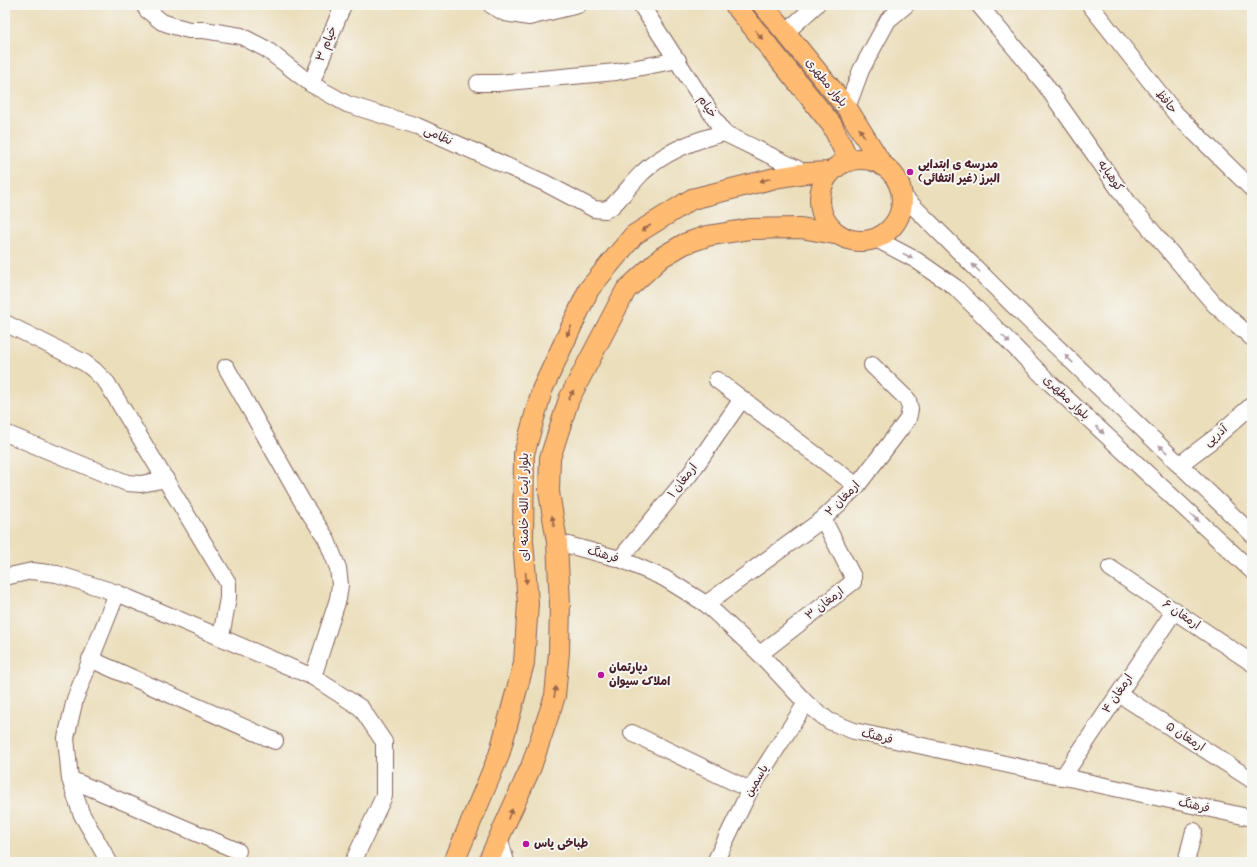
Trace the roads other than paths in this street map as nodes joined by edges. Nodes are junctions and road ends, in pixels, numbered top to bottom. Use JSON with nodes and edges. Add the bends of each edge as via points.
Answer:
{"nodes":[{"id":1,"x":144,"y":5,"type":"edge"},
{"id":2,"x":342,"y":5,"type":"edge"},
{"id":3,"x":491,"y":5,"type":"edge"},
{"id":4,"x":578,"y":5,"type":"edge"},
{"id":5,"x":641,"y":5,"type":"edge"},
{"id":6,"x":735,"y":5,"type":"edge"},
{"id":7,"x":762,"y":5,"type":"edge"},
{"id":8,"x":816,"y":5,"type":"edge"},
{"id":9,"x":906,"y":5,"type":"edge"},
{"id":10,"x":979,"y":5,"type":"edge"},
{"id":11,"x":1090,"y":5,"type":"edge"},
{"id":12,"x":785,"y":33,"type":"junction"},
{"id":13,"x":678,"y":60,"type":"junction"},
{"id":14,"x":478,"y":83,"type":"dead end"},
{"id":15,"x":311,"y":84,"type":"junction"},
{"id":16,"x":847,"y":108,"type":"junction"},
{"id":17,"x":724,"y":133,"type":"junction"},
{"id":18,"x":849,"y":161,"type":"junction"},
{"id":19,"x":883,"y":166,"type":"junction"},
{"id":20,"x":831,"y":172,"type":"junction"},
{"id":21,"x":806,"y":173,"type":"junction"},
{"id":22,"x":1252,"y":189,"type":"edge"},
{"id":23,"x":901,"y":194,"type":"junction"},
{"id":24,"x":840,"y":235,"type":"junction"},
{"id":25,"x":873,"y":239,"type":"junction"},
{"id":26,"x":5,"y":322,"type":"edge"},
{"id":27,"x":1252,"y":338,"type":"edge"},
{"id":28,"x":872,"y":365,"type":"dead end"},
{"id":29,"x":226,"y":367,"type":"dead end"},
{"id":30,"x":717,"y":380,"type":"dead end"},
{"id":31,"x":742,"y":399,"type":"junction"},
{"id":32,"x":1252,"y":405,"type":"edge"},
{"id":33,"x":5,"y":433,"type":"edge"},
{"id":34,"x":1179,"y":465,"type":"junction"},
{"id":35,"x":166,"y":479,"type":"junction"},
{"id":36,"x":857,"y":486,"type":"junction"},
{"id":37,"x":823,"y":519,"type":"junction"},
{"id":38,"x":1252,"y":534,"type":"edge"},
{"id":39,"x":557,"y":542,"type":"junction"},
{"id":40,"x":620,"y":559,"type":"junction"},
{"id":41,"x":1110,"y":568,"type":"dead end"},
{"id":42,"x":1252,"y":571,"type":"edge"},
{"id":43,"x":5,"y":577,"type":"edge"},
{"id":44,"x":117,"y":593,"type":"junction"},
{"id":45,"x":706,"y":604,"type":"junction"},
{"id":46,"x":1175,"y":610,"type":"junction"},
{"id":47,"x":221,"y":637,"type":"junction"},
{"id":48,"x":760,"y":654,"type":"junction"},
{"id":49,"x":90,"y":660,"type":"junction"},
{"id":50,"x":1252,"y":663,"type":"edge"},
{"id":51,"x":313,"y":677,"type":"junction"},
{"id":52,"x":1119,"y":694,"type":"junction"},
{"id":53,"x":806,"y":703,"type":"junction"},
{"id":54,"x":632,"y":733,"type":"dead end"},
{"id":55,"x":275,"y":741,"type":"dead end"},
{"id":56,"x":1062,"y":778,"type":"junction"},
{"id":57,"x":70,"y":779,"type":"junction"},
{"id":58,"x":1252,"y":780,"type":"edge"},
{"id":59,"x":750,"y":790,"type":"junction"},
{"id":60,"x":1252,"y":818,"type":"edge"},
{"id":61,"x":1194,"y":831,"type":"dead end"},
{"id":62,"x":499,"y":837,"type":"junction"},
{"id":63,"x":238,"y":851,"type":"dead end"},
{"id":64,"x":109,"y":862,"type":"edge"},
{"id":65,"x":353,"y":862,"type":"edge"},
{"id":66,"x":454,"y":862,"type":"edge"},
{"id":67,"x":488,"y":862,"type":"edge"},
{"id":68,"x":506,"y":862,"type":"edge"},
{"id":69,"x":716,"y":862,"type":"edge"},
{"id":70,"x":1186,"y":862,"type":"edge"}],
"edges":[{"from":1,"to":15,"type":"street","name":"نظامی","via":[[162,22],[174,26],[241,36],[266,49]]},
{"from":2,"to":15,"type":"street","name":"خیام ۳"},
{"from":3,"to":4,"type":"street","via":[[505,13],[528,17]]},
{"from":5,"to":13,"type":"street","name":"خیام"},
{"from":6,"to":18,"type":"main road","name":"بلوار مطهری","one_way":true,"via":[[832,125]]},
{"from":7,"to":12,"type":"main road","name":"بلوار مطهری"},
{"from":8,"to":12,"type":"street"},
{"from":9,"to":16,"type":"street","via":[[888,20],[861,70]]},
{"from":10,"to":27,"type":"street","name":"کوهپایه","via":[[1044,83],[1130,204],[1215,305]]},
{"from":11,"to":22,"type":"street","name":"حافظ","via":[[1176,114]]},
{"from":12,"to":16,"type":"main road","name":"بلوار مطهری"},
{"from":13,"to":14,"type":"street","via":[[616,72]]},
{"from":13,"to":17,"type":"street","name":"خیام"},
{"from":15,"to":17,"type":"street","name":"نظامی","via":[[347,104],[417,126],[545,183],[594,209],[605,210],[610,207],[643,172],[667,154]]},
{"from":19,"to":16,"type":"main road","name":"بلوار مطهری","one_way":true},
{"from":17,"to":21,"type":"street"},
{"from":18,"to":19,"type":"main road","via":[[861,159]]},
{"from":18,"to":20,"type":"main road"},
{"from":19,"to":23,"type":"main road","via":[[892,173]]},
{"from":20,"to":21,"type":"main road","name":"بلوار آیت الله خامنه ای"},
{"from":20,"to":24,"type":"main road","via":[[824,182],[820,205],[830,227]]},
{"from":21,"to":66,"type":"main road","name":"بلوار آیت الله خامنه ای","one_way":true,"via":[[775,178],[692,199],[634,235],[589,290],[542,390],[524,454],[523,541],[528,604],[524,663],[499,755]]},
{"from":23,"to":25,"type":"main road","via":[[900,211],[892,227]]},
{"from":34,"to":23,"type":"street","one_way":true},
{"from":24,"to":25,"type":"main road","via":[[856,241]]},
{"from":39,"to":24,"type":"main road","name":"بلوار آیت الله خامنه ای","one_way":true,"via":[[548,492],[550,458],[569,399],[626,290],[662,257],[684,244],[707,236],[750,229],[801,228]]},
{"from":25,"to":42,"type":"street","name":"بلوار مطهری","one_way":true,"via":[[916,260],[955,287],[1049,382]]},
{"from":26,"to":35,"type":"street","via":[[94,370],[107,383]]},
{"from":28,"to":36,"type":"street","name":"ارمغان ۲","via":[[908,400],[910,409],[908,419]]},
{"from":29,"to":51,"type":"street","via":[[302,503],[326,538],[338,568],[338,600]]},
{"from":30,"to":31,"type":"street"},
{"from":31,"to":36,"type":"street"},
{"from":31,"to":40,"type":"street","name":"ارمغان ۱","via":[[690,474]]},
{"from":32,"to":34,"type":"street","name":"آذرپی"},
{"from":33,"to":35,"type":"street","via":[[127,483],[141,484]]},
{"from":34,"to":38,"type":"street"},
{"from":35,"to":47,"type":"street","via":[[228,583]]},
{"from":36,"to":37,"type":"street","name":"ارمغان ۲"},
{"from":37,"to":45,"type":"street","name":"ارمغان ۲"},
{"from":37,"to":48,"type":"street","name":"ارمغان ۳","via":[[853,577],[853,582]]},
{"from":39,"to":40,"type":"street","name":"فرهنگ"},
{"from":62,"to":39,"type":"main road","name":"بلوار آیت الله خامنه ای","one_way":true,"via":[[531,767],[556,696],[560,604]]},
{"from":40,"to":45,"type":"street","name":"فرهنگ","via":[[664,578]]},
{"from":41,"to":46,"type":"street","name":"ارمغان ۶"},
{"from":43,"to":44,"type":"street","via":[[32,571],[57,574]]},
{"from":44,"to":47,"type":"street"},
{"from":44,"to":49,"type":"street"},
{"from":45,"to":48,"type":"street","name":"فرهنگ"},
{"from":46,"to":50,"type":"street","name":"ارمغان ۶"},
{"from":46,"to":52,"type":"street","name":"ارمغان ۴"},
{"from":47,"to":51,"type":"street"},
{"from":48,"to":53,"type":"street","name":"فرهنگ"},
{"from":49,"to":55,"type":"street"},
{"from":49,"to":57,"type":"street","via":[[75,699],[66,738]]},
{"from":51,"to":65,"type":"street","via":[[361,708],[384,742],[384,796]]},
{"from":52,"to":56,"type":"street","name":"ارمغان ۴"},
{"from":52,"to":58,"type":"street","name":"ارمغان ۵"},
{"from":53,"to":56,"type":"street","name":"فرهنگ","via":[[829,721],[854,731]]},
{"from":53,"to":59,"type":"street","name":"یاسمین"},
{"from":54,"to":59,"type":"street"},
{"from":56,"to":60,"type":"street","name":"فرهنگ"},
{"from":57,"to":63,"type":"street"},
{"from":57,"to":64,"type":"street","via":[[81,813]]},
{"from":59,"to":69,"type":"street","name":"یاسمین"},
{"from":61,"to":70,"type":"street"},
{"from":62,"to":67,"type":"main road","name":"بلوار آیت الله خامنه ای"},
{"from":62,"to":68,"type":"street"}]}
